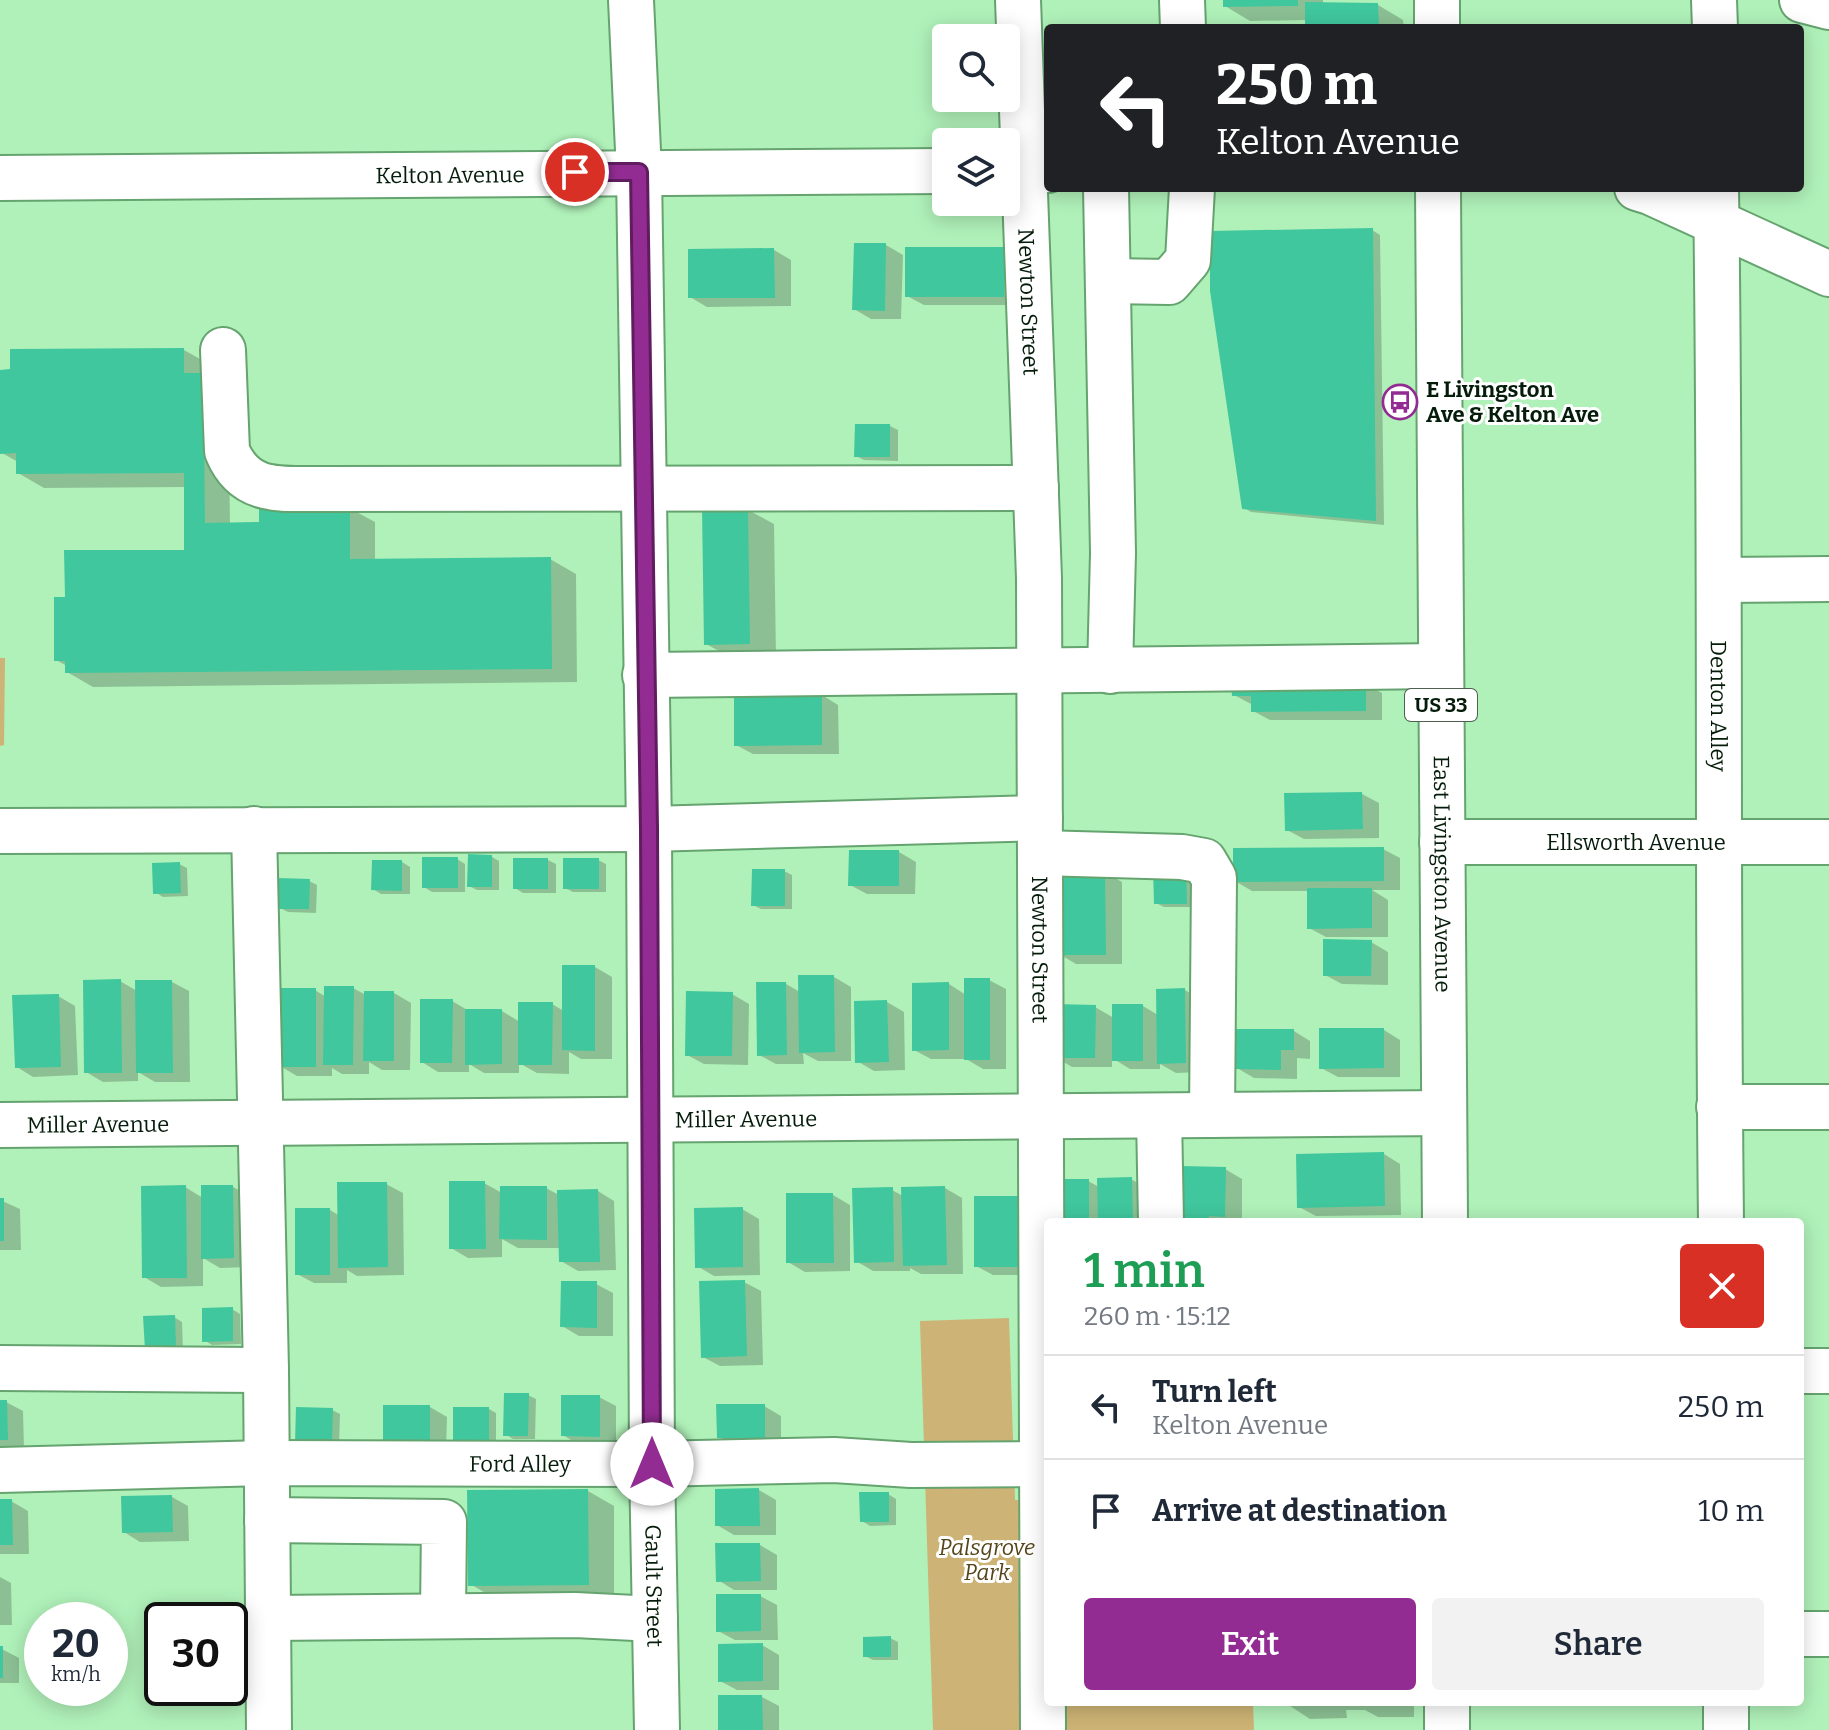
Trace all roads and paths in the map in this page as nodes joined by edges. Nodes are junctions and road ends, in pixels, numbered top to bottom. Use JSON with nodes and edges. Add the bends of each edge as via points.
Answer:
{"nodes":[{"id":1,"x":631,"y":0,"type":"edge"},
{"id":2,"x":1018,"y":0,"type":"edge"},
{"id":3,"x":1182,"y":0,"type":"edge"},
{"id":4,"x":1437,"y":0,"type":"edge"},
{"id":5,"x":1714,"y":0,"type":"edge"},
{"id":6,"x":1802,"y":0,"type":"edge"},
{"id":7,"x":1829,"y":7,"type":"edge"},
{"id":8,"x":1183,"y":24,"type":"edge"},
{"id":9,"x":1437,"y":24,"type":"edge"},
{"id":10,"x":1715,"y":24,"type":"edge"},
{"id":11,"x":932,"y":171,"type":"edge"},
{"id":12,"x":1026,"y":171,"type":"edge"},
{"id":13,"x":639,"y":172,"type":"junction"},
{"id":14,"x":0,"y":178,"type":"edge"},
{"id":15,"x":1106,"y":192,"type":"edge"},
{"id":16,"x":1192,"y":192,"type":"edge"},
{"id":17,"x":1438,"y":192,"type":"edge"},
{"id":18,"x":1650,"y":192,"type":"edge"},
{"id":19,"x":1717,"y":206,"type":"edge"},
{"id":20,"x":1829,"y":274,"type":"edge"},
{"id":21,"x":1108,"y":281,"type":"junction"},
{"id":22,"x":223,"y":350,"type":"dead end"},
{"id":23,"x":644,"y":488,"type":"junction"},
{"id":24,"x":1036,"y":488,"type":"junction"},
{"id":25,"x":1829,"y":579,"type":"edge"},
{"id":26,"x":1721,"y":580,"type":"junction"},
{"id":27,"x":1441,"y":666,"type":"junction"},
{"id":28,"x":1110,"y":671,"type":"junction"},
{"id":29,"x":1039,"y":672,"type":"junction"},
{"id":30,"x":645,"y":675,"type":"junction"},
{"id":31,"x":254,"y":829,"type":"junction"},
{"id":32,"x":649,"y":829,"type":"junction"},
{"id":33,"x":0,"y":831,"type":"edge"},
{"id":34,"x":1040,"y":836,"type":"junction"},
{"id":35,"x":1442,"y":842,"type":"junction"},
{"id":36,"x":1719,"y":842,"type":"junction"},
{"id":37,"x":1829,"y":842,"type":"edge"},
{"id":38,"x":1719,"y":1107,"type":"junction"},
{"id":39,"x":1829,"y":1107,"type":"edge"},
{"id":40,"x":1444,"y":1113,"type":"junction"},
{"id":41,"x":1212,"y":1115,"type":"junction"},
{"id":42,"x":1159,"y":1116,"type":"junction"},
{"id":43,"x":1040,"y":1117,"type":"junction"},
{"id":44,"x":651,"y":1119,"type":"junction"},
{"id":45,"x":261,"y":1122,"type":"junction"},
{"id":46,"x":0,"y":1125,"type":"edge"},
{"id":47,"x":1161,"y":1218,"type":"edge"},
{"id":48,"x":1445,"y":1218,"type":"edge"},
{"id":49,"x":1721,"y":1218,"type":"edge"},
{"id":50,"x":1044,"y":1332,"type":"edge"},
{"id":51,"x":0,"y":1368,"type":"edge"},
{"id":52,"x":266,"y":1370,"type":"junction"},
{"id":53,"x":1804,"y":1371,"type":"edge"},
{"id":54,"x":1829,"y":1371,"type":"edge"},
{"id":55,"x":1044,"y":1412,"type":"edge"},
{"id":56,"x":267,"y":1463,"type":"junction"},
{"id":57,"x":652,"y":1464,"type":"junction"},
{"id":58,"x":1042,"y":1464,"type":"junction"},
{"id":59,"x":0,"y":1470,"type":"edge"},
{"id":60,"x":267,"y":1520,"type":"junction"},
{"id":61,"x":443,"y":1616,"type":"junction"},
{"id":62,"x":270,"y":1618,"type":"junction"},
{"id":63,"x":655,"y":1619,"type":"junction"},
{"id":64,"x":1804,"y":1634,"type":"edge"},
{"id":65,"x":1829,"y":1634,"type":"edge"},
{"id":66,"x":1447,"y":1706,"type":"edge"},
{"id":67,"x":1726,"y":1706,"type":"edge"},
{"id":68,"x":269,"y":1730,"type":"edge"},
{"id":69,"x":657,"y":1730,"type":"edge"},
{"id":70,"x":1043,"y":1730,"type":"edge"},
{"id":71,"x":1447,"y":1730,"type":"edge"},
{"id":72,"x":1726,"y":1730,"type":"edge"}],
"edges":[{"from":1,"to":13,"type":"street","name":"Gault Street"},
{"from":2,"to":12,"type":"street","name":"Newton Street"},
{"from":3,"to":8,"type":"street"},
{"from":4,"to":9,"type":"street"},
{"from":5,"to":10,"type":"street"},
{"from":6,"to":7,"type":"street"},
{"from":11,"to":13,"type":"street","name":"Kelton Avenue"},
{"from":12,"to":24,"type":"street","name":"Newton Street"},
{"from":13,"to":14,"type":"street","name":"Kelton Avenue"},
{"from":13,"to":23,"type":"street","name":"Gault Street"},
{"from":15,"to":21,"type":"street"},
{"from":16,"to":21,"type":"street","via":[[1188,260],[1169,282]]},
{"from":17,"to":27,"type":"street","name":"East Livingston Avenue","number":"US 33"},
{"from":18,"to":19,"type":"street"},
{"from":19,"to":20,"type":"street"},
{"from":19,"to":26,"type":"street","name":"Denton Alley"},
{"from":21,"to":28,"type":"street"},
{"from":22,"to":23,"type":"street","via":[[227,451],[244,478],[260,486]]},
{"from":23,"to":24,"type":"street"},
{"from":23,"to":30,"type":"street","name":"Gault Street"},
{"from":24,"to":29,"type":"street","name":"Newton Street"},
{"from":25,"to":26,"type":"street"},
{"from":26,"to":36,"type":"street","name":"Denton Alley"},
{"from":27,"to":28,"type":"street"},
{"from":27,"to":35,"type":"street","name":"East Livingston Avenue","number":"US 33"},
{"from":28,"to":29,"type":"street"},
{"from":29,"to":30,"type":"street"},
{"from":29,"to":34,"type":"street","name":"Newton Street"},
{"from":30,"to":32,"type":"street","name":"Gault Street"},
{"from":31,"to":32,"type":"street"},
{"from":31,"to":33,"type":"street"},
{"from":31,"to":45,"type":"street"},
{"from":32,"to":34,"type":"street"},
{"from":32,"to":44,"type":"street","name":"Gault Street"},
{"from":34,"to":41,"type":"street","via":[[1204,861],[1214,878]]},
{"from":34,"to":43,"type":"street","name":"Newton Street"},
{"from":35,"to":36,"type":"street","name":"Ellsworth Avenue"},
{"from":35,"to":40,"type":"street","name":"East Livingston Avenue","number":"US 33"},
{"from":36,"to":37,"type":"street","name":"Ellsworth Avenue"},
{"from":36,"to":38,"type":"street","name":"Denton Alley"},
{"from":38,"to":39,"type":"street"},
{"from":38,"to":49,"type":"street","name":"Denton Alley"},
{"from":40,"to":41,"type":"street","name":"Miller Avenue"},
{"from":40,"to":48,"type":"street","name":"East Livingston Avenue","number":"US 33"},
{"from":41,"to":42,"type":"street","name":"Miller Avenue"},
{"from":42,"to":43,"type":"street","name":"Miller Avenue"},
{"from":42,"to":47,"type":"street"},
{"from":43,"to":44,"type":"street","name":"Miller Avenue"},
{"from":43,"to":50,"type":"street","name":"Newton Street"},
{"from":44,"to":45,"type":"street","name":"Miller Avenue"},
{"from":44,"to":57,"type":"street","name":"Gault Street"},
{"from":45,"to":46,"type":"street","name":"Miller Avenue"},
{"from":45,"to":52,"type":"street"},
{"from":51,"to":52,"type":"street"},
{"from":52,"to":56,"type":"street"},
{"from":53,"to":54,"type":"street"},
{"from":55,"to":58,"type":"street","name":"Newton Street"},
{"from":56,"to":57,"type":"street","name":"Ford Alley"},
{"from":56,"to":59,"type":"street","name":"Ford Alley"},
{"from":56,"to":60,"type":"street"},
{"from":57,"to":58,"type":"street","name":"Ford Alley"},
{"from":57,"to":63,"type":"street","name":"Gault Street"},
{"from":58,"to":70,"type":"street","name":"Newton Street"},
{"from":60,"to":61,"type":"street","via":[[444,1522]]},
{"from":60,"to":62,"type":"street"},
{"from":61,"to":62,"type":"street"},
{"from":61,"to":63,"type":"street"},
{"from":62,"to":68,"type":"street"},
{"from":63,"to":69,"type":"street","name":"Gault Street"},
{"from":64,"to":65,"type":"street"},
{"from":66,"to":71,"type":"street"},
{"from":67,"to":72,"type":"street"}]}
